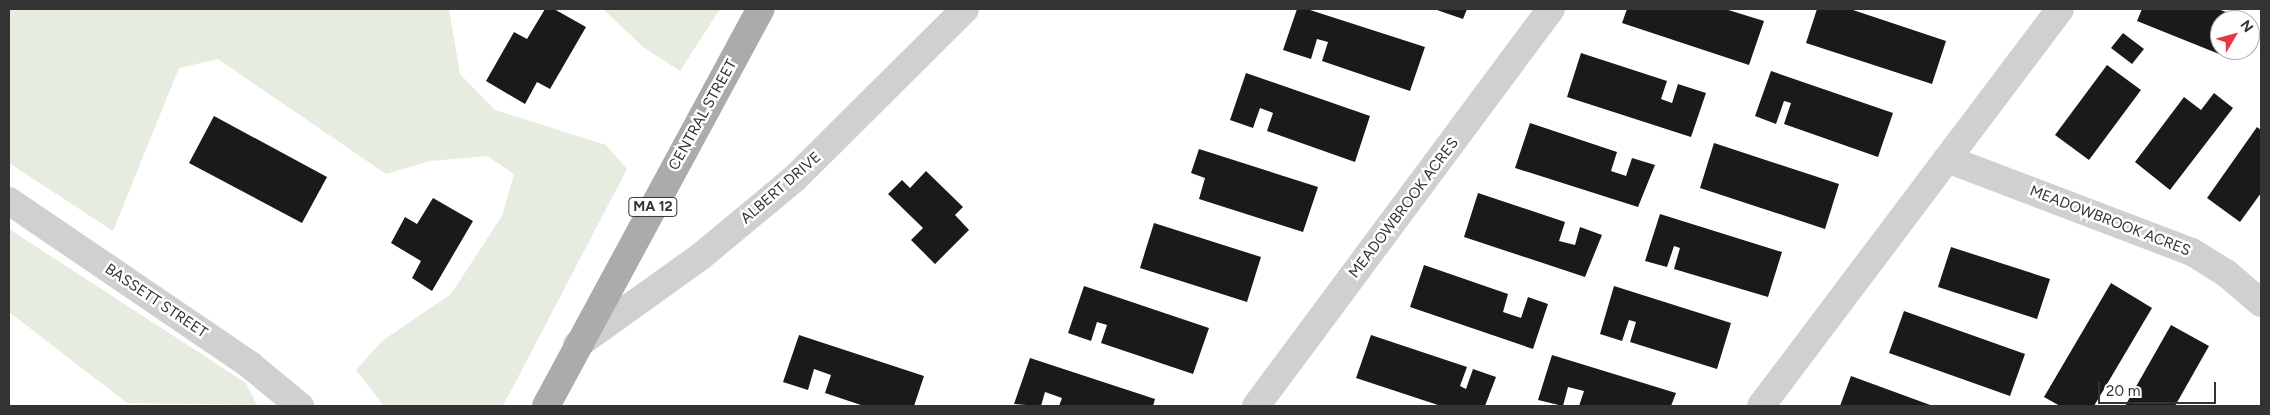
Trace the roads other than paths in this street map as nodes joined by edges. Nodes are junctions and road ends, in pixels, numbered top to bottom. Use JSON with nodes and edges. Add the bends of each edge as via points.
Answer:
{"nodes":[{"id":1,"x":762,"y":9,"type":"edge"},
{"id":2,"x":965,"y":9,"type":"edge"},
{"id":3,"x":1551,"y":9,"type":"edge"},
{"id":4,"x":2060,"y":9,"type":"edge"},
{"id":5,"x":1947,"y":160,"type":"junction"},
{"id":6,"x":9,"y":201,"type":"edge"},
{"id":7,"x":2261,"y":303,"type":"edge"},
{"id":8,"x":577,"y":345,"type":"junction"},
{"id":9,"x":300,"y":406,"type":"edge"},
{"id":10,"x":546,"y":406,"type":"edge"},
{"id":11,"x":1256,"y":406,"type":"edge"},
{"id":12,"x":1761,"y":406,"type":"edge"}],
"edges":[{"from":1,"to":8,"type":"main road","name":"CENTRAL STREET","number":"MA 12"},
{"from":2,"to":8,"type":"street","name":"ALBERT DRIVE","via":[[794,179],[700,257]]},
{"from":3,"to":11,"type":"street","name":"MEADOWBROOK ACRES"},
{"from":4,"to":5,"type":"street"},
{"from":5,"to":7,"type":"street","name":"MEADOWBROOK ACRES","via":[[2192,252],[2226,273]]},
{"from":5,"to":12,"type":"street"},
{"from":6,"to":9,"type":"street","name":"BASSETT STREET","via":[[250,365]]},
{"from":8,"to":10,"type":"main road","name":"CENTRAL STREET","number":"MA 12"}]}
